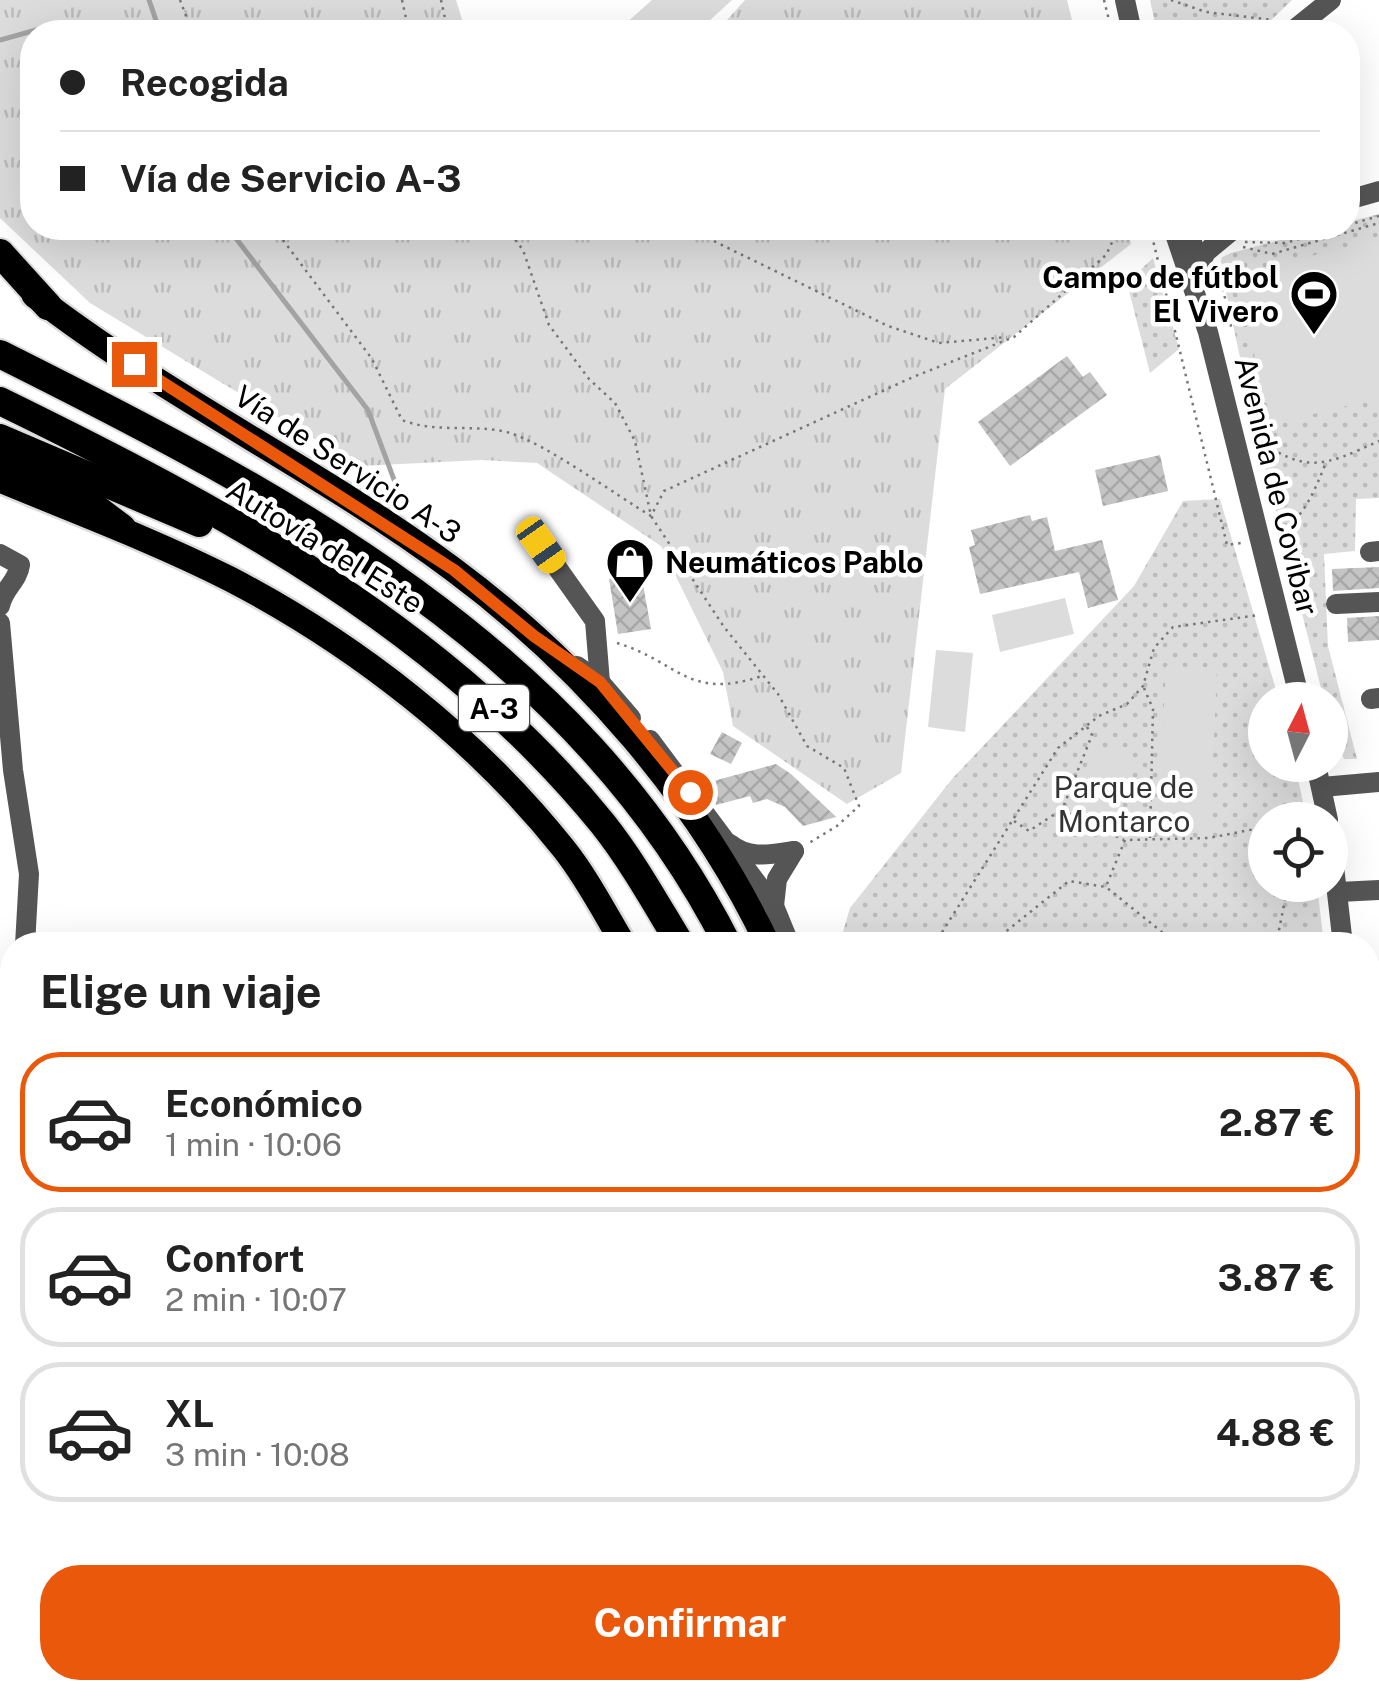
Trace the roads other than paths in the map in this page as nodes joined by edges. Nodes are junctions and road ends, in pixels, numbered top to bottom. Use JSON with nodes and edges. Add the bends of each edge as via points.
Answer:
{"nodes":[{"id":1,"x":1331,"y":0,"type":"edge"},
{"id":2,"x":1307,"y":20,"type":"edge"},
{"id":3,"x":1176,"y":240,"type":"edge"},
{"id":4,"x":1191,"y":240,"type":"edge"},
{"id":5,"x":1236,"y":240,"type":"edge"},
{"id":6,"x":0,"y":253,"type":"edge"},
{"id":7,"x":0,"y":269,"type":"edge"},
{"id":8,"x":1195,"y":278,"type":"junction"},
{"id":9,"x":48,"y":306,"type":"junction"},
{"id":10,"x":0,"y":334,"type":"edge"},
{"id":11,"x":0,"y":354,"type":"edge"},
{"id":12,"x":0,"y":401,"type":"edge"},
{"id":13,"x":125,"y":416,"type":"junction"},
{"id":14,"x":0,"y":438,"type":"edge"},
{"id":15,"x":0,"y":460,"type":"edge"},
{"id":16,"x":0,"y":480,"type":"edge"},
{"id":17,"x":122,"y":528,"type":"junction"},
{"id":18,"x":541,"y":545,"type":"dead end"},
{"id":19,"x":0,"y":554,"type":"edge"},
{"id":20,"x":324,"y":576,"type":"junction"},
{"id":21,"x":1379,"y":602,"type":"edge"},
{"id":22,"x":1336,"y":604,"type":"dead end"},
{"id":23,"x":0,"y":606,"type":"edge"},
{"id":24,"x":0,"y":623,"type":"edge"},
{"id":25,"x":534,"y":636,"type":"junction"},
{"id":26,"x":600,"y":682,"type":"junction"},
{"id":27,"x":1296,"y":682,"type":"edge"},
{"id":28,"x":1320,"y":782,"type":"edge"},
{"id":29,"x":1379,"y":782,"type":"edge"},
{"id":30,"x":1322,"y":788,"type":"junction"},
{"id":31,"x":1325,"y":802,"type":"edge"},
{"id":32,"x":721,"y":836,"type":"junction"},
{"id":33,"x":1379,"y":890,"type":"edge"},
{"id":34,"x":1348,"y":892,"type":"edge"},
{"id":35,"x":1340,"y":902,"type":"edge"},
{"id":36,"x":774,"y":906,"type":"junction"},
{"id":37,"x":26,"y":932,"type":"edge"},
{"id":38,"x":616,"y":932,"type":"edge"},
{"id":39,"x":673,"y":932,"type":"edge"},
{"id":40,"x":720,"y":932,"type":"edge"},
{"id":41,"x":762,"y":932,"type":"edge"},
{"id":42,"x":785,"y":932,"type":"edge"},
{"id":43,"x":1342,"y":932,"type":"edge"}],
"edges":[{"from":1,"to":2,"type":"street"},
{"from":3,"to":8,"type":"street","name":"Avenida de Covibar","via":[[1186,274]]},
{"from":4,"to":8,"type":"street","name":"Avenida de Covibar"},
{"from":5,"to":8,"type":"street","via":[[1206,252]]},
{"from":6,"to":9,"type":"highway"},
{"from":7,"to":9,"type":"main road","name":"Vía de Servicio A-3"},
{"from":8,"to":27,"type":"street","name":"Avenida de Covibar"},
{"from":9,"to":25,"type":"main road","name":"Vía de Servicio A-3","via":[[454,570]]},
{"from":10,"to":13,"type":"highway"},
{"from":11,"to":13,"type":"highway","name":"Autovía del Este","number":"A-3"},
{"from":12,"to":20,"type":"highway","name":"Autovía del Este","number":"A-3","via":[[107,453]]},
{"from":13,"to":40,"type":"highway","name":"Autovía del Este","number":"A-3","via":[[274,498],[432,601],[506,663],[634,798]]},
{"from":14,"to":20,"type":"highway"},
{"from":15,"to":17,"type":"highway","via":[[85,500]]},
{"from":16,"to":17,"type":"main road"},
{"from":17,"to":38,"type":"main road","via":[[231,580],[382,674],[517,794],[566,852]]},
{"from":18,"to":26,"type":"street","via":[[595,621]]},
{"from":19,"to":23,"type":"street","via":[[20,565]]},
{"from":20,"to":39,"type":"highway","name":"Autovía del Este","number":"A-3","via":[[476,690],[548,761],[604,826]]},
{"from":21,"to":22,"type":"street"},
{"from":24,"to":37,"type":"street","via":[[30,874]]},
{"from":25,"to":26,"type":"street"},
{"from":25,"to":41,"type":"main road","name":"Vía de Servicio A-3","via":[[662,775]]},
{"from":26,"to":32,"type":"street"},
{"from":28,"to":30,"type":"street"},
{"from":29,"to":30,"type":"street"},
{"from":30,"to":31,"type":"street"},
{"from":32,"to":36,"type":"street"},
{"from":32,"to":36,"type":"street","via":[[739,851],[763,856],[794,851],[777,879]]},
{"from":33,"to":34,"type":"street"},
{"from":35,"to":43,"type":"street"},
{"from":36,"to":42,"type":"street"}]}
